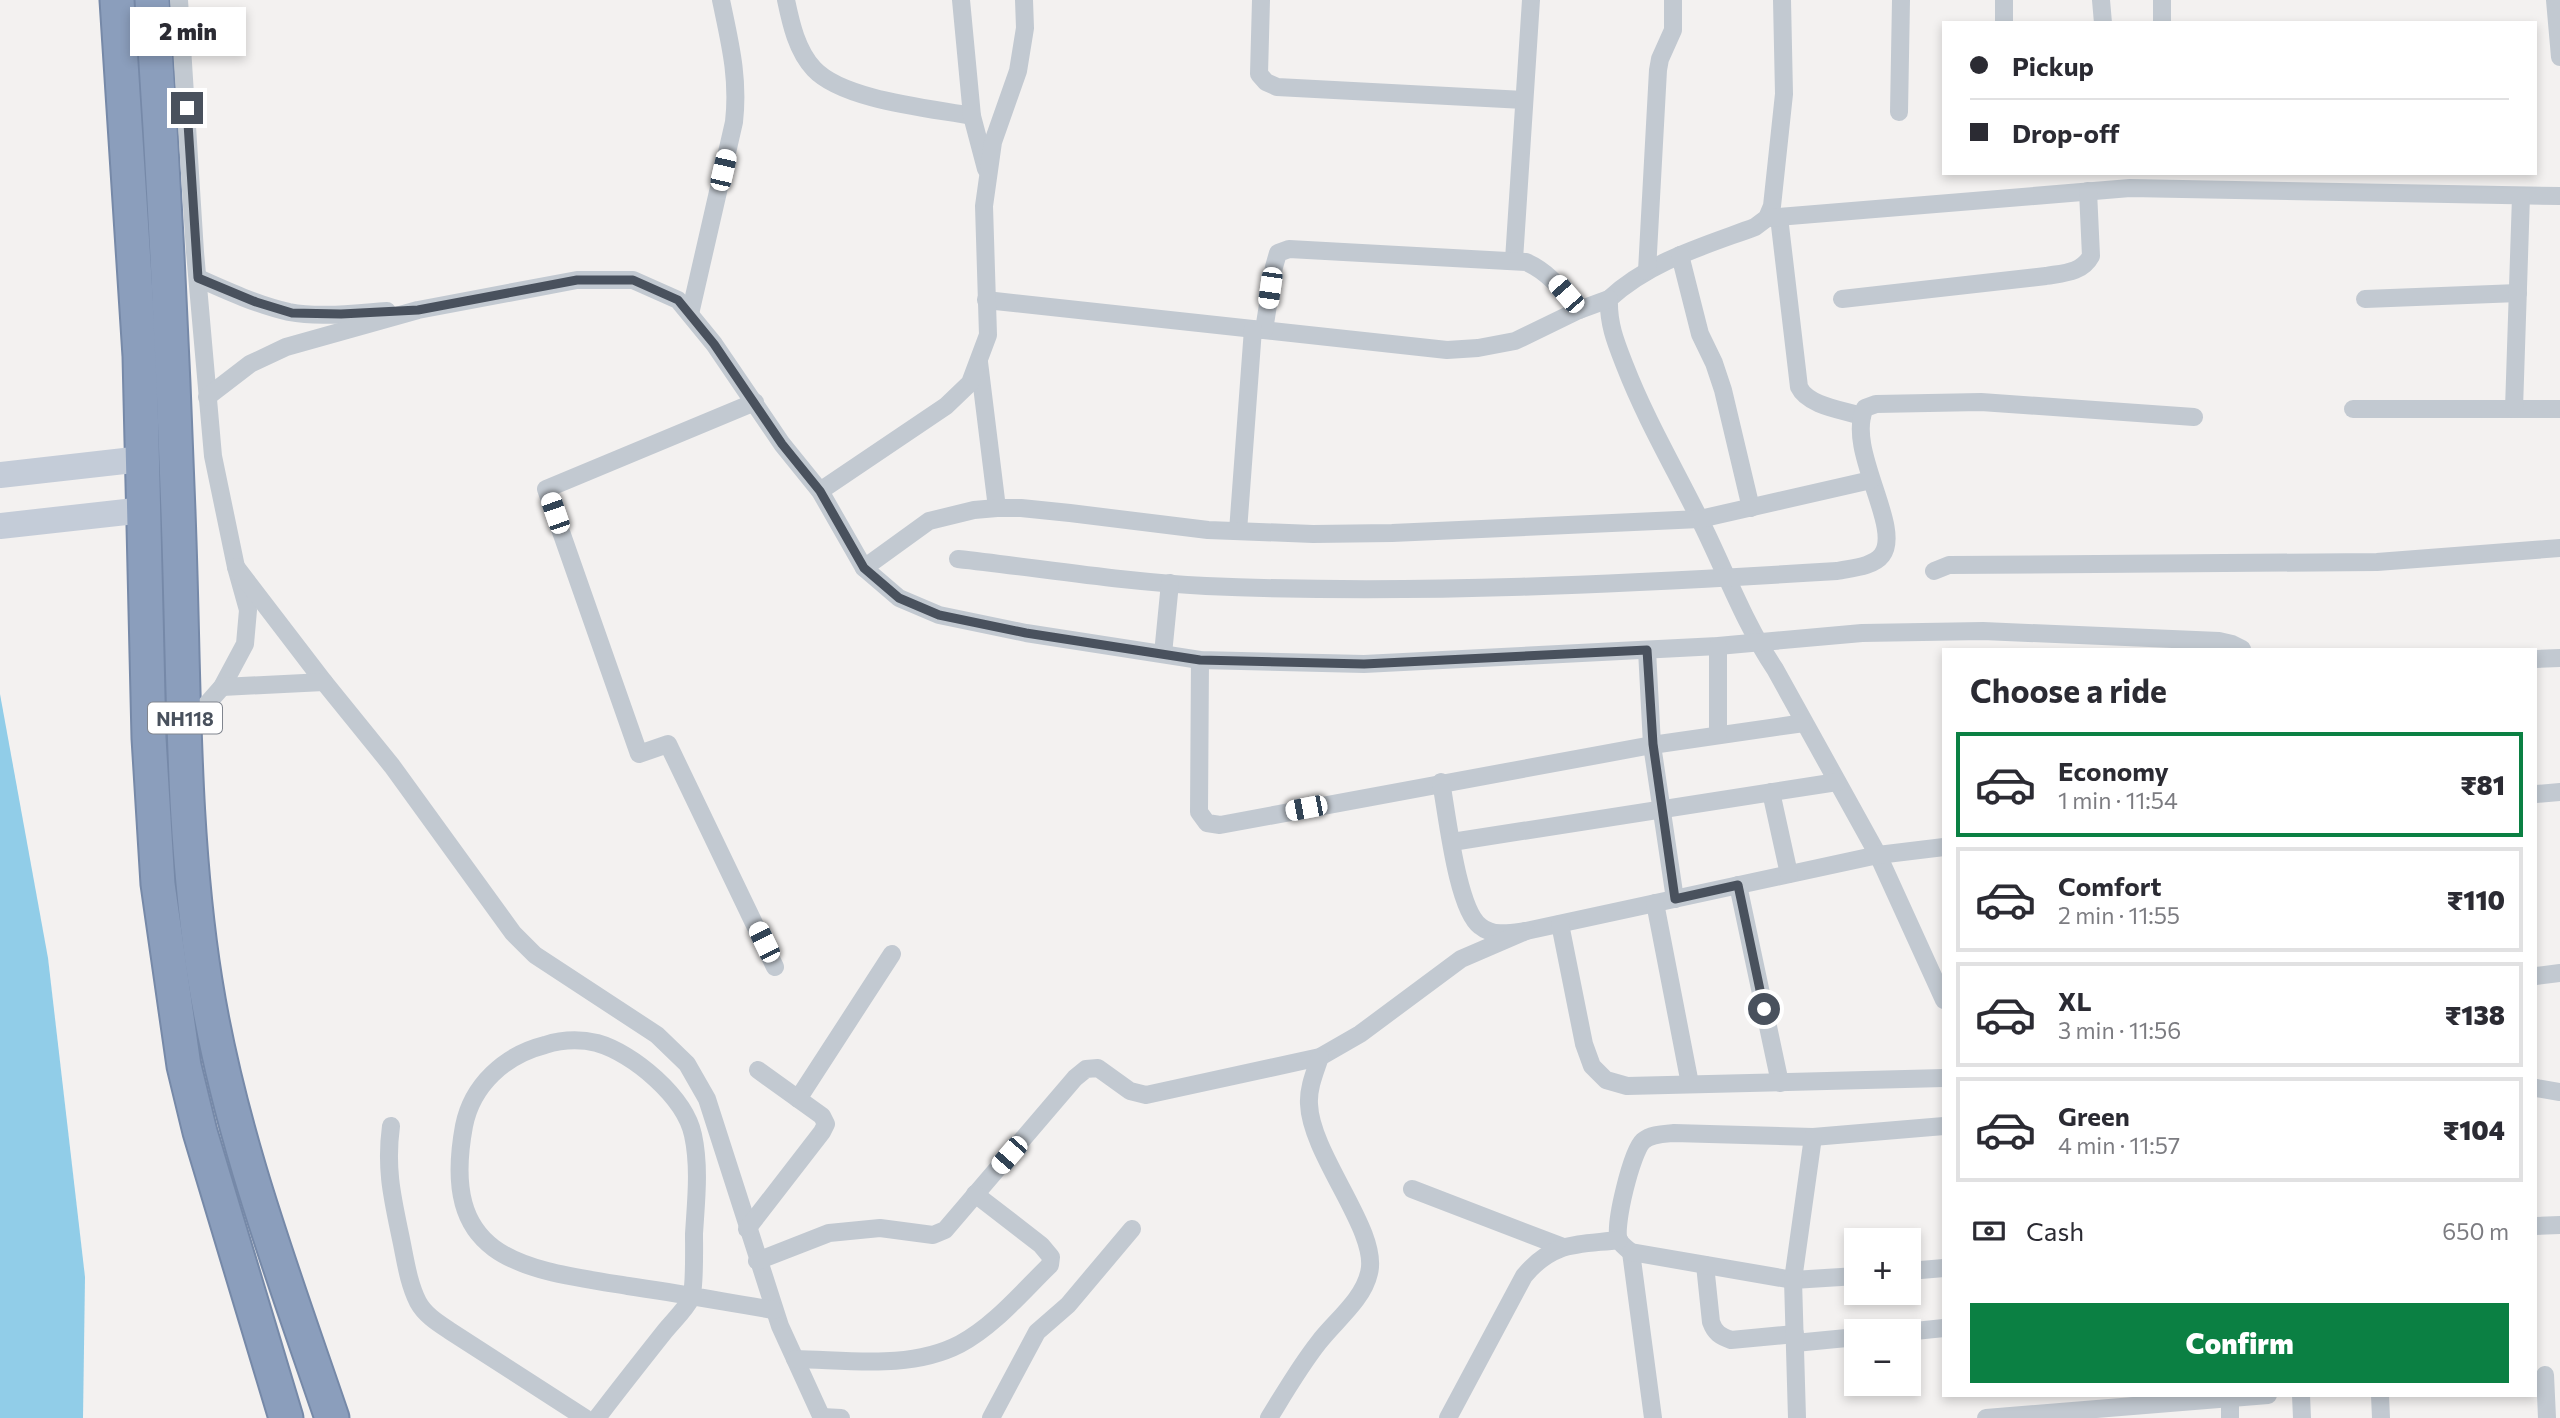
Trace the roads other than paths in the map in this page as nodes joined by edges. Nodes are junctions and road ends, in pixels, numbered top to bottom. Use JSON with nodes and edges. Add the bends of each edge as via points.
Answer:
{"nodes":[{"id":1,"x":117,"y":0,"type":"edge"},
{"id":2,"x":152,"y":0,"type":"edge"},
{"id":3,"x":179,"y":0,"type":"edge"},
{"id":4,"x":721,"y":0,"type":"edge"},
{"id":5,"x":786,"y":0,"type":"edge"},
{"id":6,"x":961,"y":0,"type":"edge"},
{"id":7,"x":1024,"y":0,"type":"edge"},
{"id":8,"x":1261,"y":0,"type":"edge"},
{"id":9,"x":1531,"y":0,"type":"edge"},
{"id":10,"x":1673,"y":0,"type":"edge"},
{"id":11,"x":1782,"y":0,"type":"edge"},
{"id":12,"x":1900,"y":0,"type":"edge"},
{"id":13,"x":2004,"y":0,"type":"edge"},
{"id":14,"x":2101,"y":0,"type":"edge"},
{"id":15,"x":2162,"y":0,"type":"edge"},
{"id":16,"x":2555,"y":0,"type":"edge"},
{"id":17,"x":2004,"y":21,"type":"edge"},
{"id":18,"x":2103,"y":21,"type":"edge"},
{"id":19,"x":2161,"y":21,"type":"edge"},
{"id":20,"x":2560,"y":57,"type":"edge"},
{"id":21,"x":1524,"y":100,"type":"junction"},
{"id":22,"x":1899,"y":112,"type":"dead end"},
{"id":23,"x":972,"y":116,"type":"junction"},
{"id":24,"x":988,"y":176,"type":"junction"},
{"id":25,"x":2166,"y":181,"type":"edge"},
{"id":26,"x":2088,"y":191,"type":"junction"},
{"id":27,"x":2521,"y":196,"type":"junction"},
{"id":28,"x":2560,"y":196,"type":"edge"},
{"id":29,"x":1773,"y":218,"type":"junction"},
{"id":30,"x":1680,"y":255,"type":"junction"},
{"id":31,"x":1514,"y":260,"type":"junction"},
{"id":32,"x":1647,"y":271,"type":"junction"},
{"id":33,"x":198,"y":278,"type":"junction"},
{"id":34,"x":2518,"y":293,"type":"junction"},
{"id":35,"x":1609,"y":299,"type":"junction"},
{"id":36,"x":1842,"y":299,"type":"dead end"},
{"id":37,"x":2365,"y":299,"type":"dead end"},
{"id":38,"x":986,"y":300,"type":"junction"},
{"id":39,"x":418,"y":310,"type":"junction"},
{"id":40,"x":1579,"y":310,"type":"junction"},
{"id":41,"x":690,"y":314,"type":"junction"},
{"id":42,"x":1259,"y":330,"type":"junction"},
{"id":43,"x":979,"y":359,"type":"junction"},
{"id":44,"x":207,"y":397,"type":"junction"},
{"id":45,"x":755,"y":402,"type":"junction"},
{"id":46,"x":2353,"y":409,"type":"dead end"},
{"id":47,"x":2514,"y":409,"type":"junction"},
{"id":48,"x":2560,"y":409,"type":"edge"},
{"id":49,"x":1862,"y":416,"type":"junction"},
{"id":50,"x":2194,"y":417,"type":"dead end"},
{"id":51,"x":142,"y":459,"type":"junction"},
{"id":52,"x":0,"y":475,"type":"edge"},
{"id":53,"x":1871,"y":480,"type":"junction"},
{"id":54,"x":820,"y":491,"type":"junction"},
{"id":55,"x":997,"y":508,"type":"junction"},
{"id":56,"x":1751,"y":508,"type":"junction"},
{"id":57,"x":144,"y":510,"type":"junction"},
{"id":58,"x":1700,"y":519,"type":"junction"},
{"id":59,"x":0,"y":526,"type":"edge"},
{"id":60,"x":1238,"y":531,"type":"junction"},
{"id":61,"x":2560,"y":548,"type":"edge"},
{"id":62,"x":958,"y":559,"type":"dead end"},
{"id":63,"x":236,"y":567,"type":"junction"},
{"id":64,"x":864,"y":568,"type":"junction"},
{"id":65,"x":1934,"y":571,"type":"dead end"},
{"id":66,"x":1727,"y":578,"type":"junction"},
{"id":67,"x":1170,"y":583,"type":"junction"},
{"id":68,"x":1757,"y":643,"type":"junction"},
{"id":69,"x":1718,"y":646,"type":"junction"},
{"id":70,"x":2240,"y":648,"type":"edge"},
{"id":71,"x":1647,"y":650,"type":"junction"},
{"id":72,"x":1163,"y":654,"type":"junction"},
{"id":73,"x":2537,"y":659,"type":"edge"},
{"id":74,"x":2560,"y":659,"type":"edge"},
{"id":75,"x":1200,"y":660,"type":"junction"},
{"id":76,"x":324,"y":682,"type":"junction"},
{"id":77,"x":222,"y":687,"type":"junction"},
{"id":78,"x":1804,"y":723,"type":"junction"},
{"id":79,"x":186,"y":729,"type":"junction"},
{"id":80,"x":1718,"y":735,"type":"junction"},
{"id":81,"x":1653,"y":744,"type":"junction"},
{"id":82,"x":1441,"y":782,"type":"junction"},
{"id":83,"x":1837,"y":782,"type":"junction"},
{"id":84,"x":1771,"y":792,"type":"junction"},
{"id":85,"x":2560,"y":792,"type":"edge"},
{"id":86,"x":2537,"y":794,"type":"edge"},
{"id":87,"x":1661,"y":809,"type":"junction"},
{"id":88,"x":1452,"y":842,"type":"junction"},
{"id":89,"x":1942,"y":847,"type":"edge"},
{"id":90,"x":1878,"y":855,"type":"junction"},
{"id":91,"x":1788,"y":874,"type":"junction"},
{"id":92,"x":1738,"y":885,"type":"junction"},
{"id":93,"x":1675,"y":899,"type":"junction"},
{"id":94,"x":1655,"y":903,"type":"junction"},
{"id":95,"x":1560,"y":924,"type":"junction"},
{"id":96,"x":1527,"y":931,"type":"junction"},
{"id":97,"x":892,"y":954,"type":"dead end"},
{"id":98,"x":775,"y":967,"type":"dead end"},
{"id":99,"x":2560,"y":973,"type":"edge"},
{"id":100,"x":2537,"y":976,"type":"edge"},
{"id":101,"x":1942,"y":996,"type":"edge"},
{"id":102,"x":1320,"y":1057,"type":"junction"},
{"id":103,"x":758,"y":1070,"type":"dead end"},
{"id":104,"x":1942,"y":1078,"type":"edge"},
{"id":105,"x":1780,"y":1083,"type":"junction"},
{"id":106,"x":1690,"y":1084,"type":"junction"},
{"id":107,"x":2537,"y":1087,"type":"edge"},
{"id":108,"x":2560,"y":1093,"type":"edge"},
{"id":109,"x":797,"y":1098,"type":"junction"},
{"id":110,"x":391,"y":1126,"type":"dead end"},
{"id":111,"x":1942,"y":1126,"type":"edge"},
{"id":112,"x":1813,"y":1137,"type":"junction"},
{"id":113,"x":1412,"y":1189,"type":"dead end"},
{"id":114,"x":975,"y":1194,"type":"junction"},
{"id":115,"x":2560,"y":1224,"type":"edge"},
{"id":116,"x":2537,"y":1226,"type":"edge"},
{"id":117,"x":1132,"y":1229,"type":"dead end"},
{"id":118,"x":747,"y":1230,"type":"junction"},
{"id":119,"x":1625,"y":1246,"type":"junction"},
{"id":120,"x":1563,"y":1247,"type":"junction"},
{"id":121,"x":757,"y":1261,"type":"junction"},
{"id":122,"x":1705,"y":1265,"type":"junction"},
{"id":123,"x":1942,"y":1268,"type":"edge"},
{"id":124,"x":1921,"y":1270,"type":"edge"},
{"id":125,"x":1844,"y":1277,"type":"edge"},
{"id":126,"x":1793,"y":1280,"type":"junction"},
{"id":127,"x":692,"y":1297,"type":"junction"},
{"id":128,"x":774,"y":1310,"type":"junction"},
{"id":129,"x":1942,"y":1328,"type":"edge"},
{"id":130,"x":1921,"y":1330,"type":"edge"},
{"id":131,"x":1844,"y":1336,"type":"edge"},
{"id":132,"x":1795,"y":1338,"type":"junction"},
{"id":133,"x":795,"y":1359,"type":"junction"},
{"id":134,"x":2547,"y":1375,"type":"edge"},
{"id":135,"x":2249,"y":1397,"type":"edge"},
{"id":136,"x":2301,"y":1397,"type":"edge"},
{"id":137,"x":2380,"y":1397,"type":"edge"},
{"id":138,"x":2230,"y":1399,"type":"junction"},
{"id":139,"x":2068,"y":1415,"type":"edge"},
{"id":140,"x":822,"y":1417,"type":"edge"},
{"id":141,"x":286,"y":1418,"type":"edge"},
{"id":142,"x":332,"y":1418,"type":"edge"},
{"id":143,"x":585,"y":1418,"type":"edge"},
{"id":144,"x":597,"y":1418,"type":"edge"},
{"id":145,"x":841,"y":1418,"type":"edge"},
{"id":146,"x":992,"y":1418,"type":"edge"},
{"id":147,"x":1269,"y":1418,"type":"edge"},
{"id":148,"x":1448,"y":1418,"type":"edge"},
{"id":149,"x":1653,"y":1418,"type":"edge"},
{"id":150,"x":1797,"y":1418,"type":"edge"},
{"id":151,"x":1986,"y":1418,"type":"edge"},
{"id":152,"x":2230,"y":1418,"type":"edge"},
{"id":153,"x":2302,"y":1418,"type":"edge"},
{"id":154,"x":2381,"y":1418,"type":"edge"},
{"id":155,"x":2547,"y":1418,"type":"edge"}],
"edges":[{"from":1,"to":51,"type":"highway","number":"NH118","via":[[140,355]]},
{"from":2,"to":79,"type":"highway","number":"NH118","via":[[173,361]]},
{"from":3,"to":33,"type":"street"},
{"from":4,"to":41,"type":"street","via":[[737,94]]},
{"from":5,"to":23,"type":"street","via":[[802,52],[829,82],[851,91]]},
{"from":6,"to":23,"type":"street"},
{"from":7,"to":24,"type":"street","via":[[1018,71],[993,142]]},
{"from":8,"to":21,"type":"street","via":[[1259,74],[1277,87]]},
{"from":9,"to":21,"type":"street"},
{"from":10,"to":32,"type":"street","via":[[1672,30],[1658,71]]},
{"from":11,"to":29,"type":"street","via":[[1784,94]]},
{"from":12,"to":22,"type":"street"},
{"from":13,"to":17,"type":"street"},
{"from":14,"to":18,"type":"street"},
{"from":15,"to":19,"type":"street"},
{"from":16,"to":20,"type":"street"},
{"from":21,"to":31,"type":"street"},
{"from":23,"to":24,"type":"street"},
{"from":24,"to":38,"type":"street","via":[[984,205]]},
{"from":25,"to":26,"type":"street"},
{"from":25,"to":27,"type":"street"},
{"from":26,"to":29,"type":"street"},
{"from":26,"to":36,"type":"street","via":[[2091,256],[2076,270]]},
{"from":27,"to":28,"type":"street"},
{"from":27,"to":34,"type":"street"},
{"from":29,"to":30,"type":"street"},
{"from":29,"to":49,"type":"street","via":[[1802,394]]},
{"from":30,"to":32,"type":"street"},
{"from":30,"to":56,"type":"street","via":[[1700,334],[1723,390]]},
{"from":31,"to":40,"type":"street","via":[[1540,268]]},
{"from":31,"to":42,"type":"street","via":[[1289,249],[1278,253]]},
{"from":32,"to":35,"type":"street"},
{"from":33,"to":39,"type":"street","via":[[292,313]]},
{"from":33,"to":44,"type":"street"},
{"from":34,"to":37,"type":"street"},
{"from":34,"to":47,"type":"street"},
{"from":35,"to":40,"type":"street"},
{"from":35,"to":58,"type":"street","via":[[1612,331],[1640,403]]},
{"from":38,"to":42,"type":"street"},
{"from":38,"to":43,"type":"street","via":[[988,334]]},
{"from":39,"to":41,"type":"street","via":[[577,280],[633,280],[678,300]]},
{"from":39,"to":44,"type":"street","via":[[286,347],[250,364]]},
{"from":40,"to":42,"type":"street","via":[[1515,341],[1468,349]]},
{"from":41,"to":45,"type":"street"},
{"from":42,"to":60,"type":"street"},
{"from":43,"to":54,"type":"street","via":[[970,383],[946,406]]},
{"from":43,"to":55,"type":"street"},
{"from":44,"to":63,"type":"street","via":[[213,456]]},
{"from":45,"to":54,"type":"street"},
{"from":45,"to":98,"type":"street","via":[[546,489],[639,754],[668,744]]},
{"from":46,"to":47,"type":"street"},
{"from":47,"to":48,"type":"street"},
{"from":49,"to":50,"type":"street","via":[[1865,408],[1876,404],[1981,402]]},
{"from":49,"to":53,"type":"street","via":[[1863,450]]},
{"from":51,"to":52,"type":"street"},
{"from":51,"to":57,"type":"highway","number":"NH118"},
{"from":53,"to":56,"type":"street"},
{"from":53,"to":66,"type":"street","via":[[1887,543],[1872,563],[1837,571]]},
{"from":54,"to":64,"type":"street"},
{"from":55,"to":60,"type":"street"},
{"from":55,"to":64,"type":"street","via":[[929,521]]},
{"from":56,"to":58,"type":"street"},
{"from":57,"to":59,"type":"street"},
{"from":57,"to":141,"type":"highway","number":"NH118","via":[[152,793],[174,1007],[200,1132]]},
{"from":58,"to":60,"type":"street","via":[[1392,533]]},
{"from":58,"to":66,"type":"street"},
{"from":61,"to":65,"type":"street","via":[[2376,562],[1962,564]]},
{"from":62,"to":67,"type":"street"},
{"from":63,"to":76,"type":"street"},
{"from":63,"to":77,"type":"street","via":[[248,610],[245,644]]},
{"from":64,"to":72,"type":"street","via":[[899,598],[939,615]]},
{"from":66,"to":67,"type":"street","via":[[1495,589]]},
{"from":66,"to":68,"type":"street"},
{"from":67,"to":72,"type":"street"},
{"from":68,"to":69,"type":"street"},
{"from":68,"to":70,"type":"street","via":[[1862,633],[1983,631],[2219,641]]},
{"from":68,"to":78,"type":"street"},
{"from":69,"to":71,"type":"street"},
{"from":69,"to":80,"type":"street"},
{"from":71,"to":75,"type":"street","via":[[1364,664]]},
{"from":71,"to":81,"type":"street"},
{"from":72,"to":75,"type":"street"},
{"from":73,"to":74,"type":"street"},
{"from":75,"to":82,"type":"street","via":[[1197,796],[1207,823],[1220,825]]},
{"from":76,"to":77,"type":"street"},
{"from":76,"to":118,"type":"street","via":[[392,766],[513,933],[535,955],[657,1035],[687,1064],[707,1099]]},
{"from":77,"to":79,"type":"street"},
{"from":78,"to":80,"type":"street"},
{"from":78,"to":83,"type":"street"},
{"from":79,"to":142,"type":"highway","number":"NH118","via":[[194,893],[220,1063],[257,1196]]},
{"from":80,"to":81,"type":"street"},
{"from":81,"to":82,"type":"street"},
{"from":81,"to":87,"type":"street"},
{"from":82,"to":88,"type":"street"},
{"from":83,"to":84,"type":"street"},
{"from":83,"to":90,"type":"street"},
{"from":84,"to":87,"type":"street"},
{"from":84,"to":91,"type":"street"},
{"from":85,"to":86,"type":"street"},
{"from":87,"to":88,"type":"street"},
{"from":87,"to":93,"type":"street"},
{"from":88,"to":96,"type":"street","via":[[1470,916],[1482,928],[1500,934]]},
{"from":89,"to":90,"type":"street"},
{"from":90,"to":91,"type":"street"},
{"from":90,"to":101,"type":"street"},
{"from":91,"to":92,"type":"street"},
{"from":92,"to":93,"type":"street"},
{"from":92,"to":105,"type":"street"},
{"from":93,"to":94,"type":"street"},
{"from":94,"to":95,"type":"street"},
{"from":94,"to":106,"type":"street"},
{"from":95,"to":96,"type":"street"},
{"from":95,"to":106,"type":"street","via":[[1592,1066],[1606,1080],[1627,1086]]},
{"from":96,"to":102,"type":"street","via":[[1461,959],[1360,1034]]},
{"from":97,"to":109,"type":"street"},
{"from":99,"to":100,"type":"street"},
{"from":102,"to":114,"type":"street","via":[[1146,1095],[1130,1091],[1098,1068],[1086,1069]]},
{"from":102,"to":147,"type":"street","via":[[1309,1102],[1312,1123],[1365,1237],[1370,1271],[1364,1288],[1317,1344]]},
{"from":103,"to":109,"type":"street"},
{"from":104,"to":105,"type":"street"},
{"from":105,"to":106,"type":"street"},
{"from":107,"to":108,"type":"street"},
{"from":109,"to":118,"type":"street","via":[[826,1124]]},
{"from":110,"to":143,"type":"street","via":[[388,1182],[410,1283],[419,1304],[450,1331]]},
{"from":111,"to":112,"type":"street"},
{"from":112,"to":119,"type":"street","via":[[1674,1133],[1643,1141],[1617,1223]]},
{"from":112,"to":126,"type":"street"},
{"from":113,"to":120,"type":"street"},
{"from":114,"to":121,"type":"street","via":[[945,1230],[933,1236],[854,1229],[805,1241]]},
{"from":114,"to":133,"type":"street","via":[[1051,1257],[1049,1265],[984,1327],[961,1343],[914,1359]]},
{"from":115,"to":116,"type":"street"},
{"from":117,"to":146,"type":"street","via":[[1068,1305],[1037,1332]]},
{"from":118,"to":121,"type":"street"},
{"from":119,"to":120,"type":"street"},
{"from":119,"to":122,"type":"street"},
{"from":119,"to":149,"type":"street"},
{"from":120,"to":148,"type":"street","via":[[1549,1252],[1524,1276]]},
{"from":121,"to":128,"type":"street"},
{"from":122,"to":126,"type":"street"},
{"from":122,"to":132,"type":"street","via":[[1714,1331],[1731,1340]]},
{"from":123,"to":124,"type":"street"},
{"from":125,"to":126,"type":"street"},
{"from":126,"to":132,"type":"street"},
{"from":127,"to":127,"type":"street","via":[[532,1268],[507,1259],[483,1240],[466,1213],[459,1184],[460,1147],[477,1090],[496,1069],[543,1045],[573,1040],[597,1043],[625,1056],[676,1099],[692,1131],[698,1166]]},
{"from":127,"to":128,"type":"street"},
{"from":127,"to":144,"type":"street"},
{"from":128,"to":133,"type":"street"},
{"from":129,"to":130,"type":"street"},
{"from":131,"to":132,"type":"street"},
{"from":132,"to":150,"type":"street"},
{"from":133,"to":140,"type":"street"},
{"from":134,"to":155,"type":"street"},
{"from":135,"to":138,"type":"street"},
{"from":136,"to":153,"type":"street"},
{"from":137,"to":154,"type":"street"},
{"from":138,"to":139,"type":"street"},
{"from":138,"to":152,"type":"street"},
{"from":139,"to":151,"type":"street"},
{"from":140,"to":145,"type":"street"}]}
